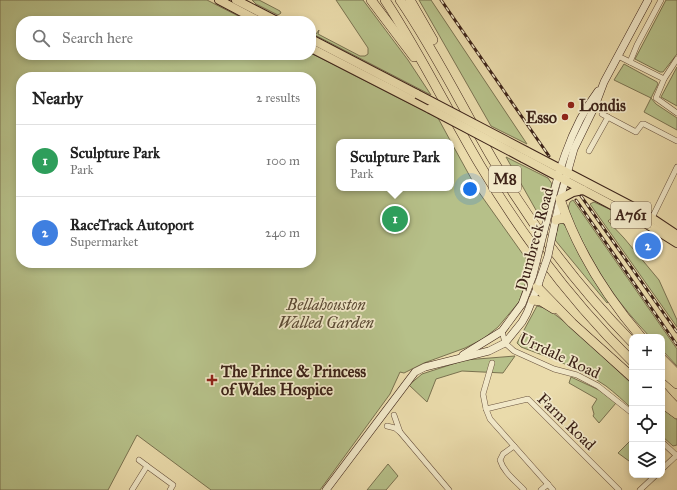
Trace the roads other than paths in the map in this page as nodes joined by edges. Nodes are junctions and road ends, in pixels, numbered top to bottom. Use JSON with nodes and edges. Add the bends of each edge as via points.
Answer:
{"nodes":[{"id":1,"x":219,"y":0,"type":"edge"},
{"id":2,"x":236,"y":0,"type":"edge"},
{"id":3,"x":371,"y":0,"type":"edge"},
{"id":4,"x":385,"y":0,"type":"edge"},
{"id":5,"x":400,"y":0,"type":"edge"},
{"id":6,"x":410,"y":0,"type":"edge"},
{"id":7,"x":648,"y":0,"type":"edge"},
{"id":8,"x":661,"y":0,"type":"edge"},
{"id":9,"x":249,"y":16,"type":"edge"},
{"id":10,"x":267,"y":16,"type":"edge"},
{"id":11,"x":316,"y":42,"type":"edge"},
{"id":12,"x":316,"y":51,"type":"edge"},
{"id":13,"x":618,"y":56,"type":"junction"},
{"id":14,"x":677,"y":59,"type":"edge"},
{"id":15,"x":630,"y":62,"type":"junction"},
{"id":16,"x":664,"y":79,"type":"junction"},
{"id":17,"x":439,"y":91,"type":"junction"},
{"id":18,"x":677,"y":113,"type":"edge"},
{"id":19,"x":602,"y":114,"type":"dead end"},
{"id":20,"x":608,"y":117,"type":"junction"},
{"id":21,"x":677,"y":141,"type":"edge"},
{"id":22,"x":589,"y":151,"type":"dead end"},
{"id":23,"x":525,"y":154,"type":"junction"},
{"id":24,"x":493,"y":160,"type":"junction"},
{"id":25,"x":677,"y":166,"type":"edge"},
{"id":26,"x":563,"y":175,"type":"junction"},
{"id":27,"x":583,"y":190,"type":"junction"},
{"id":28,"x":655,"y":193,"type":"dead end"},
{"id":29,"x":662,"y":197,"type":"junction"},
{"id":30,"x":560,"y":199,"type":"junction"},
{"id":31,"x":652,"y":218,"type":"junction"},
{"id":32,"x":556,"y":220,"type":"junction"},
{"id":33,"x":567,"y":220,"type":"junction"},
{"id":34,"x":546,"y":223,"type":"junction"},
{"id":35,"x":677,"y":236,"type":"edge"},
{"id":36,"x":677,"y":243,"type":"edge"},
{"id":37,"x":535,"y":281,"type":"junction"},
{"id":38,"x":533,"y":300,"type":"junction"},
{"id":39,"x":564,"y":315,"type":"junction"},
{"id":40,"x":502,"y":331,"type":"junction"},
{"id":41,"x":639,"y":334,"type":"edge"},
{"id":42,"x":629,"y":339,"type":"edge"},
{"id":43,"x":505,"y":342,"type":"junction"},
{"id":44,"x":458,"y":358,"type":"junction"},
{"id":45,"x":629,"y":358,"type":"edge"},
{"id":46,"x":665,"y":362,"type":"edge"},
{"id":47,"x":492,"y":363,"type":"dead end"},
{"id":48,"x":629,"y":374,"type":"edge"},
{"id":49,"x":665,"y":374,"type":"edge"},
{"id":50,"x":677,"y":374,"type":"edge"},
{"id":51,"x":677,"y":384,"type":"edge"},
{"id":52,"x":665,"y":392,"type":"edge"},
{"id":53,"x":665,"y":394,"type":"edge"},
{"id":54,"x":677,"y":401,"type":"edge"},
{"id":55,"x":665,"y":405,"type":"edge"},
{"id":56,"x":677,"y":408,"type":"edge"},
{"id":57,"x":486,"y":409,"type":"junction"},
{"id":58,"x":629,"y":411,"type":"edge"},
{"id":59,"x":677,"y":414,"type":"edge"},
{"id":60,"x":394,"y":415,"type":"dead end"},
{"id":61,"x":387,"y":426,"type":"dead end"},
{"id":62,"x":400,"y":432,"type":"junction"},
{"id":63,"x":665,"y":445,"type":"edge"},
{"id":64,"x":514,"y":446,"type":"junction"},
{"id":65,"x":677,"y":455,"type":"edge"},
{"id":66,"x":139,"y":460,"type":"dead end"},
{"id":67,"x":148,"y":466,"type":"junction"},
{"id":68,"x":665,"y":466,"type":"edge"},
{"id":69,"x":653,"y":478,"type":"edge"},
{"id":70,"x":548,"y":484,"type":"junction"},
{"id":71,"x":132,"y":490,"type":"edge"},
{"id":72,"x":170,"y":490,"type":"edge"},
{"id":73,"x":326,"y":490,"type":"edge"},
{"id":74,"x":450,"y":490,"type":"edge"},
{"id":75,"x":524,"y":490,"type":"edge"},
{"id":76,"x":541,"y":490,"type":"edge"},
{"id":77,"x":553,"y":490,"type":"edge"},
{"id":78,"x":619,"y":490,"type":"edge"},
{"id":79,"x":640,"y":490,"type":"edge"}],
"edges":[{"from":1,"to":9,"type":"main road"},
{"from":2,"to":10,"type":"main road"},
{"from":3,"to":17,"type":"highway"},
{"from":4,"to":17,"type":"highway","number":"M8"},
{"from":5,"to":24,"type":"highway","number":"M8"},
{"from":6,"to":24,"type":"highway"},
{"from":7,"to":13,"type":"main road"},
{"from":8,"to":15,"type":"street"},
{"from":11,"to":23,"type":"main road","bridge":true},
{"from":12,"to":23,"type":"main road","number":"A761","bridge":true,"via":[[403,96]]},
{"from":13,"to":15,"type":"street"},
{"from":13,"to":26,"type":"main road","via":[[582,116]]},
{"from":14,"to":16,"type":"street"},
{"from":15,"to":16,"type":"street"},
{"from":16,"to":18,"type":"street","via":[[657,99]]},
{"from":17,"to":45,"type":"highway","number":"M8","via":[[484,172],[526,237],[570,294]]},
{"from":19,"to":20,"type":"street"},
{"from":20,"to":21,"type":"street","via":[[636,132],[644,124]]},
{"from":20,"to":22,"type":"street"},
{"from":23,"to":26,"type":"main road","number":"A761"},
{"from":24,"to":42,"type":"highway","number":"M8","via":[[554,252],[590,297]]},
{"from":25,"to":29,"type":"street"},
{"from":26,"to":27,"type":"main road","number":"A761"},
{"from":26,"to":30,"type":"main road","name":"Dumbreck Road"},
{"from":26,"to":31,"type":"main road","number":"A761"},
{"from":26,"to":34,"type":"main road","name":"Dumbreck Road"},
{"from":27,"to":30,"type":"main road"},
{"from":27,"to":36,"type":"main road","number":"A761","via":[[653,227]]},
{"from":28,"to":29,"type":"street"},
{"from":29,"to":31,"type":"street"},
{"from":30,"to":32,"type":"main road","name":"Dumbreck Road"},
{"from":30,"to":33,"type":"highway"},
{"from":31,"to":35,"type":"main road","number":"A761"},
{"from":32,"to":33,"type":"highway"},
{"from":32,"to":34,"type":"main road"},
{"from":32,"to":37,"type":"main road","name":"Dumbreck Road","bridge":true,"via":[[548,256]]},
{"from":33,"to":41,"type":"highway","via":[[608,295]]},
{"from":34,"to":37,"type":"main road","name":"Dumbreck Road","bridge":true},
{"from":37,"to":38,"type":"main road","name":"Dumbreck Road"},
{"from":37,"to":39,"type":"highway"},
{"from":37,"to":40,"type":"main road","name":"Dumbreck Road"},
{"from":38,"to":39,"type":"highway","via":[[548,304]]},
{"from":38,"to":43,"type":"main road","name":"Dumbreck Road","via":[[517,330]]},
{"from":39,"to":48,"type":"highway"},
{"from":40,"to":43,"type":"street","name":"Urrdale Road"},
{"from":40,"to":44,"type":"main road","name":"Dumbreck Road"},
{"from":43,"to":44,"type":"main road","name":"Dumbreck Road","via":[[489,351]]},
{"from":43,"to":58,"type":"street","name":"Urrdale Road","via":[[514,351],[554,369],[577,375],[598,386]]},
{"from":44,"to":73,"type":"main road","name":"Dumbreck Road","via":[[415,372]]},
{"from":46,"to":50,"type":"highway"},
{"from":47,"to":57,"type":"street","via":[[482,394]]},
{"from":49,"to":51,"type":"highway"},
{"from":52,"to":54,"type":"highway"},
{"from":53,"to":56,"type":"highway"},
{"from":55,"to":59,"type":"highway"},
{"from":57,"to":64,"type":"street","via":[[490,419]]},
{"from":57,"to":78,"type":"street","name":"Farm Road","via":[[528,399]]},
{"from":60,"to":62,"type":"street"},
{"from":61,"to":62,"type":"street"},
{"from":62,"to":74,"type":"street"},
{"from":63,"to":65,"type":"street"},
{"from":64,"to":70,"type":"street"},
{"from":64,"to":75,"type":"street","via":[[503,454],[501,465]]},
{"from":65,"to":68,"type":"street"},
{"from":66,"to":67,"type":"street"},
{"from":67,"to":71,"type":"street"},
{"from":67,"to":72,"type":"street","via":[[173,485]]},
{"from":69,"to":79,"type":"street"},
{"from":70,"to":76,"type":"street"},
{"from":70,"to":77,"type":"street"}]}
